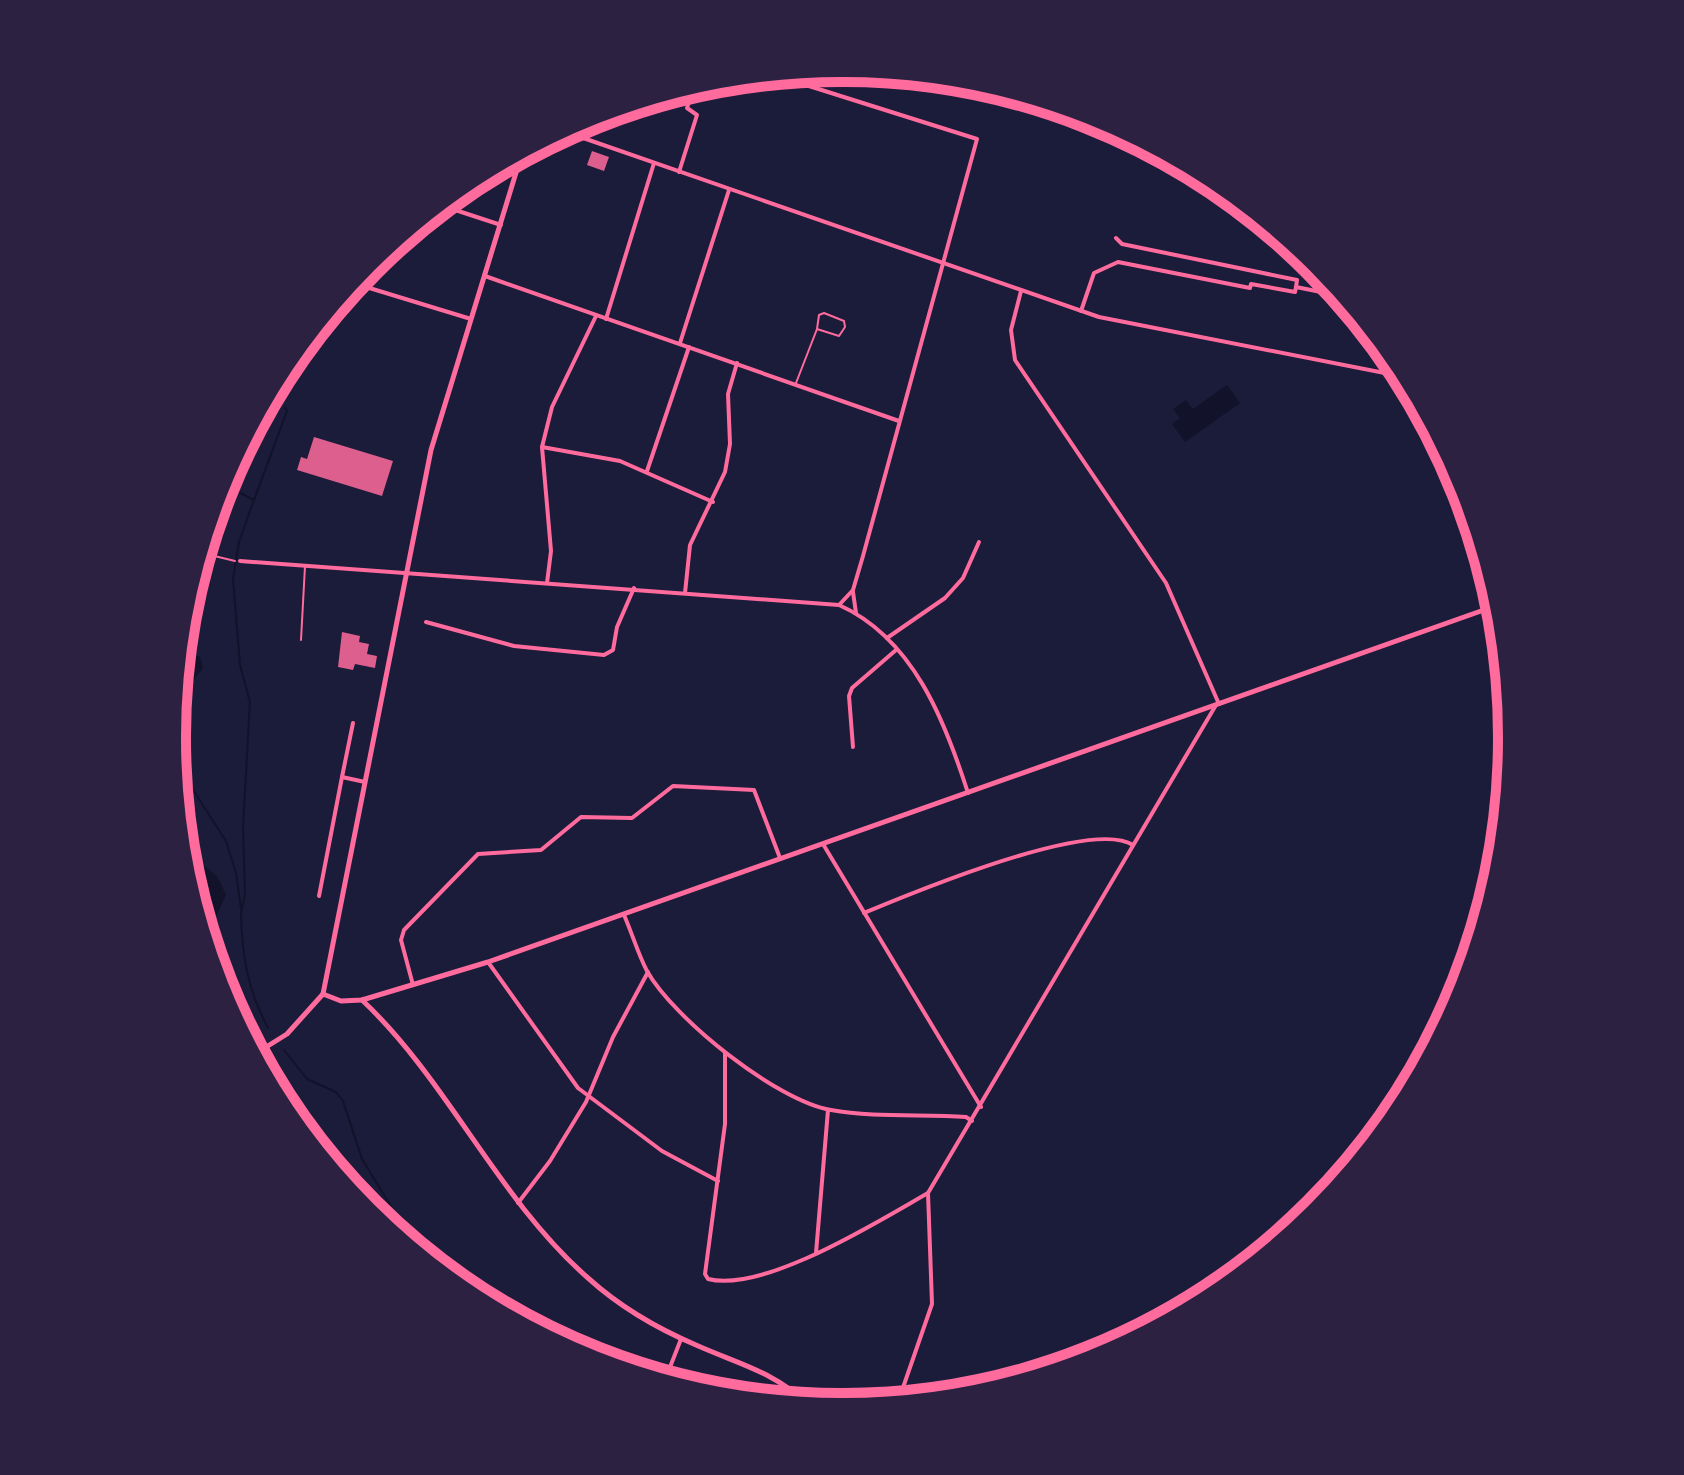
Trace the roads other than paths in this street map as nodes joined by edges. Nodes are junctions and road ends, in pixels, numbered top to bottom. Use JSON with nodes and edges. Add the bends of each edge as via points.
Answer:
{"nodes":[{"id":1,"x":799,"y":83,"type":"edge"},
{"id":2,"x":689,"y":100,"type":"edge"},
{"id":3,"x":580,"y":137,"type":"edge"},
{"id":4,"x":654,"y":163,"type":"junction"},
{"id":5,"x":518,"y":168,"type":"edge"},
{"id":6,"x":679,"y":172,"type":"junction"},
{"id":7,"x":729,"y":189,"type":"junction"},
{"id":8,"x":454,"y":209,"type":"edge"},
{"id":9,"x":501,"y":225,"type":"junction"},
{"id":10,"x":1116,"y":238,"type":"dead end"},
{"id":11,"x":943,"y":263,"type":"junction"},
{"id":12,"x":485,"y":276,"type":"junction"},
{"id":13,"x":366,"y":287,"type":"edge"},
{"id":14,"x":1296,"y":287,"type":"junction"},
{"id":15,"x":1021,"y":291,"type":"junction"},
{"id":16,"x":1323,"y":292,"type":"edge"},
{"id":17,"x":1081,"y":311,"type":"junction"},
{"id":18,"x":596,"y":316,"type":"junction"},
{"id":19,"x":471,"y":319,"type":"junction"},
{"id":20,"x":606,"y":319,"type":"junction"},
{"id":21,"x":817,"y":329,"type":"junction"},
{"id":22,"x":680,"y":343,"type":"junction"},
{"id":23,"x":689,"y":347,"type":"junction"},
{"id":24,"x":737,"y":363,"type":"junction"},
{"id":25,"x":1387,"y":373,"type":"edge"},
{"id":26,"x":796,"y":385,"type":"junction"},
{"id":27,"x":899,"y":421,"type":"junction"},
{"id":28,"x":542,"y":447,"type":"junction"},
{"id":29,"x":647,"y":471,"type":"junction"},
{"id":30,"x":713,"y":502,"type":"junction"},
{"id":31,"x":979,"y":542,"type":"dead end"},
{"id":32,"x":240,"y":561,"type":"dead end"},
{"id":33,"x":305,"y":565,"type":"junction"},
{"id":34,"x":405,"y":572,"type":"junction"},
{"id":35,"x":547,"y":583,"type":"junction"},
{"id":36,"x":634,"y":588,"type":"junction"},
{"id":37,"x":853,"y":590,"type":"junction"},
{"id":38,"x":685,"y":593,"type":"junction"},
{"id":39,"x":839,"y":605,"type":"junction"},
{"id":40,"x":1485,"y":610,"type":"edge"},
{"id":41,"x":856,"y":613,"type":"junction"},
{"id":42,"x":426,"y":622,"type":"dead end"},
{"id":43,"x":887,"y":638,"type":"junction"},
{"id":44,"x":301,"y":640,"type":"dead end"},
{"id":45,"x":896,"y":650,"type":"junction"},
{"id":46,"x":1217,"y":704,"type":"junction"},
{"id":47,"x":353,"y":723,"type":"dead end"},
{"id":48,"x":853,"y":747,"type":"dead end"},
{"id":49,"x":342,"y":777,"type":"junction"},
{"id":50,"x":365,"y":782,"type":"junction"},
{"id":51,"x":968,"y":793,"type":"junction"},
{"id":52,"x":823,"y":844,"type":"junction"},
{"id":53,"x":1133,"y":845,"type":"junction"},
{"id":54,"x":780,"y":859,"type":"junction"},
{"id":55,"x":319,"y":896,"type":"dead end"},
{"id":56,"x":864,"y":913,"type":"junction"},
{"id":57,"x":624,"y":915,"type":"junction"},
{"id":58,"x":488,"y":962,"type":"junction"},
{"id":59,"x":648,"y":972,"type":"junction"},
{"id":60,"x":413,"y":985,"type":"junction"},
{"id":61,"x":323,"y":994,"type":"junction"},
{"id":62,"x":362,"y":1000,"type":"junction"},
{"id":63,"x":265,"y":1048,"type":"edge"},
{"id":64,"x":725,"y":1053,"type":"junction"},
{"id":65,"x":588,"y":1095,"type":"junction"},
{"id":66,"x":981,"y":1107,"type":"junction"},
{"id":67,"x":828,"y":1110,"type":"junction"},
{"id":68,"x":973,"y":1121,"type":"junction"},
{"id":69,"x":718,"y":1181,"type":"junction"},
{"id":70,"x":928,"y":1193,"type":"junction"},
{"id":71,"x":518,"y":1203,"type":"junction"},
{"id":72,"x":816,"y":1253,"type":"junction"},
{"id":73,"x":681,"y":1339,"type":"junction"},
{"id":74,"x":669,"y":1370,"type":"edge"},
{"id":75,"x":784,"y":1383,"type":"junction"},
{"id":76,"x":780,"y":1390,"type":"edge"},
{"id":77,"x":902,"y":1390,"type":"edge"},
{"id":78,"x":794,"y":1391,"type":"edge"}],
"edges":[{"from":1,"to":11,"type":"street","via":[[977,139]]},
{"from":2,"to":6,"type":"street","via":[[687,108],[697,115]]},
{"from":3,"to":4,"type":"street"},
{"from":4,"to":6,"type":"street"},
{"from":4,"to":20,"type":"street"},
{"from":5,"to":9,"type":"street"},
{"from":6,"to":7,"type":"street"},
{"from":7,"to":11,"type":"street"},
{"from":7,"to":22,"type":"street"},
{"from":8,"to":9,"type":"street"},
{"from":9,"to":12,"type":"street"},
{"from":10,"to":14,"type":"street","via":[[1122,244],[1297,280]]},
{"from":11,"to":15,"type":"street"},
{"from":11,"to":27,"type":"street"},
{"from":12,"to":18,"type":"street"},
{"from":12,"to":19,"type":"street"},
{"from":13,"to":19,"type":"street"},
{"from":14,"to":16,"type":"street"},
{"from":14,"to":17,"type":"street","via":[[1295,292],[1251,284],[1250,288],[1118,262],[1094,273]]},
{"from":15,"to":17,"type":"street"},
{"from":15,"to":46,"type":"street","via":[[1011,330],[1015,360],[1166,583]]},
{"from":17,"to":25,"type":"street"},
{"from":18,"to":20,"type":"street"},
{"from":18,"to":28,"type":"street","via":[[552,407]]},
{"from":19,"to":34,"type":"street","via":[[431,450]]},
{"from":20,"to":22,"type":"street"},
{"from":21,"to":21,"type":"lane","via":[[839,336],[844,321],[824,313]]},
{"from":21,"to":26,"type":"lane"},
{"from":22,"to":23,"type":"street"},
{"from":23,"to":24,"type":"street"},
{"from":23,"to":29,"type":"street"},
{"from":24,"to":26,"type":"street"},
{"from":24,"to":30,"type":"street","via":[[728,394],[730,444]]},
{"from":26,"to":27,"type":"street"},
{"from":27,"to":37,"type":"street"},
{"from":28,"to":29,"type":"street","via":[[594,453]]},
{"from":28,"to":35,"type":"street","via":[[551,551]]},
{"from":29,"to":30,"type":"street"},
{"from":30,"to":38,"type":"street","via":[[690,545]]},
{"from":31,"to":43,"type":"street","via":[[963,578],[945,598]]},
{"from":32,"to":33,"type":"street"},
{"from":33,"to":34,"type":"street"},
{"from":33,"to":44,"type":"lane"},
{"from":34,"to":35,"type":"street"},
{"from":34,"to":50,"type":"street"},
{"from":35,"to":36,"type":"street"},
{"from":36,"to":38,"type":"street"},
{"from":36,"to":42,"type":"street","via":[[613,650],[604,655],[514,646]]},
{"from":37,"to":39,"type":"street"},
{"from":37,"to":41,"type":"street"},
{"from":38,"to":39,"type":"street"},
{"from":39,"to":41,"type":"street"},
{"from":40,"to":46,"type":"street"},
{"from":41,"to":43,"type":"street"},
{"from":43,"to":45,"type":"street"},
{"from":45,"to":48,"type":"street","via":[[852,688]]},
{"from":45,"to":51,"type":"street","via":[[938,710]]},
{"from":46,"to":51,"type":"street"},
{"from":46,"to":53,"type":"street"},
{"from":47,"to":49,"type":"street"},
{"from":49,"to":50,"type":"street"},
{"from":49,"to":55,"type":"street"},
{"from":50,"to":61,"type":"street"},
{"from":51,"to":52,"type":"street"},
{"from":52,"to":54,"type":"street"},
{"from":52,"to":56,"type":"street"},
{"from":53,"to":56,"type":"street","via":[[1113,837],[1074,842],[916,891]]},
{"from":53,"to":66,"type":"street"},
{"from":54,"to":57,"type":"street"},
{"from":54,"to":60,"type":"street","via":[[754,790],[679,784],[632,818],[581,817],[541,850],[478,854],[454,877],[404,930],[401,940]]},
{"from":56,"to":66,"type":"street"},
{"from":57,"to":58,"type":"street"},
{"from":57,"to":59,"type":"street"},
{"from":58,"to":60,"type":"street"},
{"from":58,"to":65,"type":"street","via":[[556,1061]]},
{"from":59,"to":64,"type":"street"},
{"from":59,"to":65,"type":"street"},
{"from":60,"to":62,"type":"street"},
{"from":61,"to":62,"type":"street","via":[[341,1001]]},
{"from":61,"to":63,"type":"street","via":[[287,1034]]},
{"from":62,"to":71,"type":"street","via":[[418,1061]]},
{"from":64,"to":67,"type":"street"},
{"from":64,"to":69,"type":"street"},
{"from":65,"to":69,"type":"street","via":[[662,1151]]},
{"from":65,"to":71,"type":"street","via":[[550,1161]]},
{"from":66,"to":68,"type":"street"},
{"from":67,"to":68,"type":"street"},
{"from":67,"to":72,"type":"street"},
{"from":68,"to":70,"type":"street"},
{"from":69,"to":72,"type":"street","via":[[708,1279],[732,1282]]},
{"from":70,"to":72,"type":"street"},
{"from":70,"to":77,"type":"street","via":[[932,1304]]},
{"from":71,"to":73,"type":"street","via":[[616,1302]]},
{"from":73,"to":74,"type":"street"},
{"from":73,"to":75,"type":"street"},
{"from":75,"to":76,"type":"street"},
{"from":75,"to":78,"type":"street"}]}
